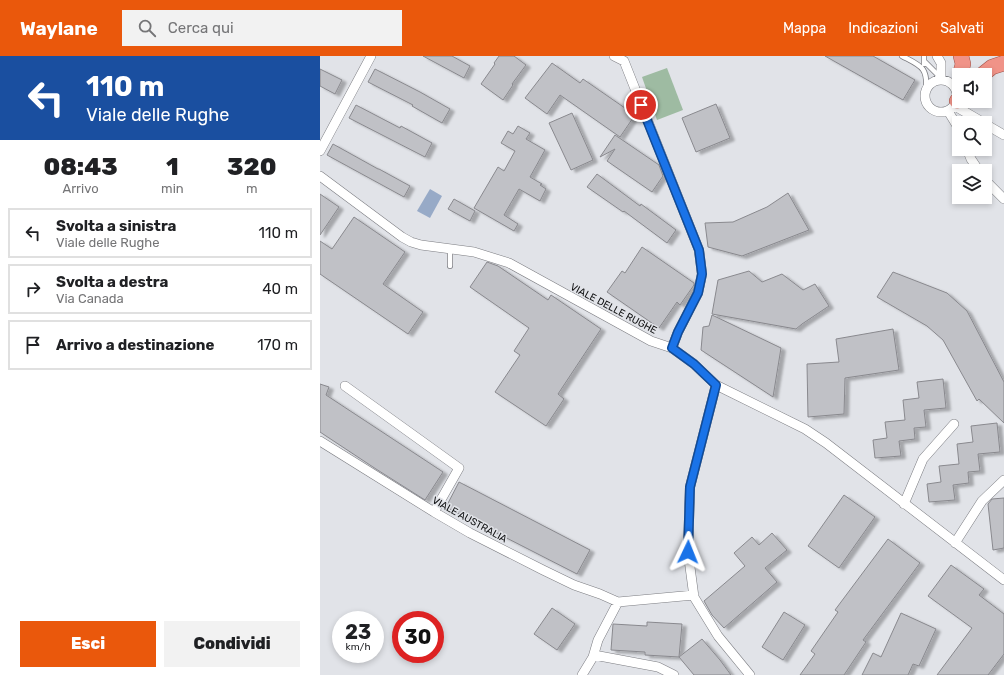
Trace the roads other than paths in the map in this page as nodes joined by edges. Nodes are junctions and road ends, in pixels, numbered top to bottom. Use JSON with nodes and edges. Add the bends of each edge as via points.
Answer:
{"nodes":[{"id":1,"x":370,"y":56,"type":"edge"},
{"id":2,"x":614,"y":56,"type":"edge"},
{"id":3,"x":902,"y":56,"type":"edge"},
{"id":4,"x":924,"y":56,"type":"edge"},
{"id":5,"x":936,"y":56,"type":"edge"},
{"id":6,"x":961,"y":56,"type":"edge"},
{"id":7,"x":924,"y":62,"type":"junction"},
{"id":8,"x":1004,"y":63,"type":"edge"},
{"id":9,"x":921,"y":67,"type":"junction"},
{"id":10,"x":991,"y":68,"type":"edge"},
{"id":11,"x":950,"y":79,"type":"edge"},
{"id":12,"x":926,"y":91,"type":"junction"},
{"id":13,"x":952,"y":106,"type":"edge"},
{"id":14,"x":961,"y":108,"type":"edge"},
{"id":15,"x":973,"y":116,"type":"edge"},
{"id":16,"x":992,"y":128,"type":"edge"},
{"id":17,"x":1004,"y":135,"type":"edge"},
{"id":18,"x":320,"y":151,"type":"edge"},
{"id":19,"x":320,"y":176,"type":"edge"},
{"id":20,"x":992,"y":187,"type":"edge"},
{"id":21,"x":1004,"y":199,"type":"edge"},
{"id":22,"x":450,"y":249,"type":"junction"},
{"id":23,"x":450,"y":266,"type":"dead end"},
{"id":24,"x":672,"y":348,"type":"junction"},
{"id":25,"x":716,"y":385,"type":"junction"},
{"id":26,"x":345,"y":386,"type":"dead end"},
{"id":27,"x":954,"y":424,"type":"dead end"},
{"id":28,"x":320,"y":441,"type":"edge"},
{"id":29,"x":1004,"y":480,"type":"edge"},
{"id":30,"x":904,"y":504,"type":"junction"},
{"id":31,"x":434,"y":512,"type":"junction"},
{"id":32,"x":955,"y":543,"type":"junction"},
{"id":33,"x":1004,"y":580,"type":"edge"},
{"id":34,"x":694,"y":595,"type":"junction"},
{"id":35,"x":618,"y":602,"type":"junction"},
{"id":36,"x":594,"y":655,"type":"junction"},
{"id":37,"x":582,"y":675,"type":"edge"},
{"id":38,"x":674,"y":675,"type":"edge"},
{"id":39,"x":750,"y":675,"type":"edge"}],
"edges":[{"from":1,"to":18,"type":"street"},
{"from":2,"to":24,"type":"street","via":[[624,61],[699,250],[702,274],[698,293]]},
{"from":3,"to":9,"type":"lane"},
{"from":4,"to":7,"type":"lane"},
{"from":5,"to":11,"type":"street"},
{"from":6,"to":11,"type":"highway","via":[[963,64]]},
{"from":7,"to":9,"type":"lane"},
{"from":7,"to":11,"type":"lane","via":[[938,75]]},
{"from":8,"to":10,"type":"highway"},
{"from":9,"to":12,"type":"lane","via":[[927,79]]},
{"from":11,"to":12,"type":"street","via":[[930,84]]},
{"from":12,"to":13,"type":"street","via":[[926,103],[934,111],[944,112]]},
{"from":14,"to":15,"type":"street"},
{"from":16,"to":17,"type":"street"},
{"from":19,"to":22,"type":"street","name":"VIALE DELLE RUGHE","via":[[402,237],[421,245]]},
{"from":20,"to":21,"type":"street"},
{"from":22,"to":23,"type":"lane"},
{"from":22,"to":24,"type":"street","name":"VIALE DELLE RUGHE","via":[[474,252],[509,263],[651,341]]},
{"from":24,"to":25,"type":"street","name":"VIALE DELLE RUGHE"},
{"from":25,"to":30,"type":"street","name":"VIALE DELLE RUGHE","via":[[805,429]]},
{"from":25,"to":34,"type":"street","via":[[690,487],[688,552]]},
{"from":26,"to":31,"type":"street","via":[[459,468]]},
{"from":27,"to":30,"type":"street","via":[[923,459]]},
{"from":28,"to":31,"type":"street","name":"VIALE AUSTRALIA"},
{"from":29,"to":32,"type":"street","via":[[982,501]]},
{"from":30,"to":32,"type":"street","name":"VIALE DELLE RUGHE"},
{"from":31,"to":35,"type":"street","name":"VIALE AUSTRALIA","via":[[543,570]]},
{"from":32,"to":33,"type":"street","name":"VIALE DELLE RUGHE"},
{"from":34,"to":35,"type":"street","name":"VIALE AUSTRALIA"},
{"from":34,"to":39,"type":"street","via":[[718,636]]},
{"from":35,"to":36,"type":"street","via":[[598,640]]},
{"from":36,"to":37,"type":"street"},
{"from":36,"to":38,"type":"street","via":[[658,667]]}]}
